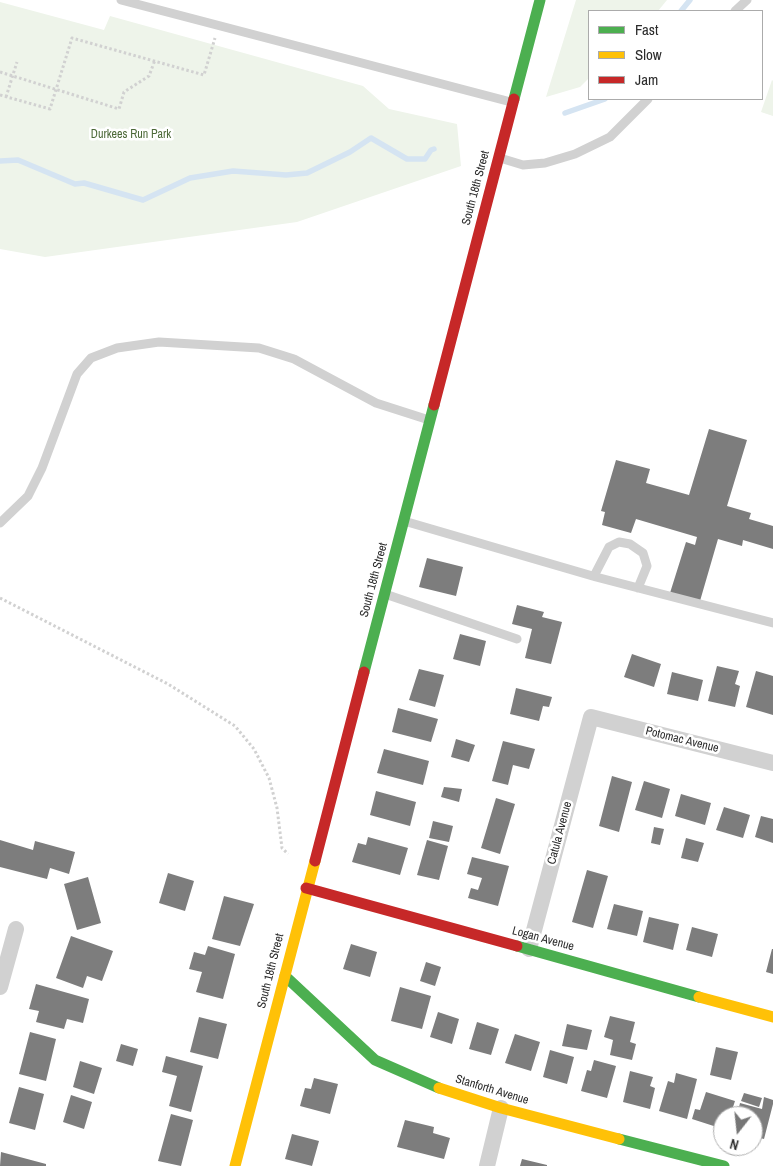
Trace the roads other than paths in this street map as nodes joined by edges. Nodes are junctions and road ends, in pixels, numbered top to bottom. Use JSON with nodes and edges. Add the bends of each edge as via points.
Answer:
{"nodes":[{"id":1,"x":121,"y":0,"type":"edge"},
{"id":2,"x":540,"y":0,"type":"edge"},
{"id":3,"x":747,"y":0,"type":"edge"},
{"id":4,"x":736,"y":10,"type":"edge"},
{"id":5,"x":647,"y":100,"type":"edge"},
{"id":6,"x":512,"y":102,"type":"junction"},
{"id":7,"x":498,"y":158,"type":"junction"},
{"id":8,"x":429,"y":420,"type":"junction"},
{"id":9,"x":404,"y":521,"type":"junction"},
{"id":10,"x":0,"y":523,"type":"edge"},
{"id":11,"x":594,"y":576,"type":"junction"},
{"id":12,"x":638,"y":588,"type":"junction"},
{"id":13,"x":385,"y":594,"type":"junction"},
{"id":14,"x":773,"y":623,"type":"edge"},
{"id":15,"x":517,"y":638,"type":"dead end"},
{"id":16,"x":591,"y":717,"type":"joint"},
{"id":17,"x":773,"y":763,"type":"edge"},
{"id":18,"x":306,"y":888,"type":"junction"},
{"id":19,"x":16,"y":929,"type":"dead end"},
{"id":20,"x":529,"y":949,"type":"junction"},
{"id":21,"x":284,"y":976,"type":"junction"},
{"id":22,"x":0,"y":987,"type":"edge"},
{"id":23,"x":773,"y":1017,"type":"edge"},
{"id":24,"x":501,"y":1108,"type":"junction"},
{"id":25,"x":235,"y":1166,"type":"edge"},
{"id":26,"x":487,"y":1166,"type":"edge"},
{"id":27,"x":724,"y":1166,"type":"edge"}],
"edges":[{"from":1,"to":6,"type":"lane"},
{"from":2,"to":6,"type":"main road","name":"South 18th Street"},
{"from":3,"to":4,"type":"lane"},
{"from":5,"to":7,"type":"lane","via":[[610,137],[575,154],[545,163],[523,165]]},
{"from":6,"to":7,"type":"main road","name":"South 18th Street"},
{"from":7,"to":8,"type":"main road","name":"South 18th Street"},
{"from":8,"to":9,"type":"main road","name":"South 18th Street"},
{"from":8,"to":10,"type":"lane","via":[[376,403],[294,359],[258,348],[159,342],[117,348],[91,358],[77,374],[42,468],[28,496]]},
{"from":9,"to":11,"type":"lane"},
{"from":9,"to":13,"type":"main road","name":"South 18th Street"},
{"from":11,"to":12,"type":"lane"},
{"from":11,"to":12,"type":"lane","via":[[609,547],[619,542],[630,544],[643,553],[647,566]]},
{"from":12,"to":14,"type":"lane"},
{"from":13,"to":15,"type":"lane"},
{"from":13,"to":18,"type":"main road","name":"South 18th Street"},
{"from":16,"to":17,"type":"street","name":"Potomac Avenue"},
{"from":16,"to":20,"type":"street","name":"Catula Avenue"},
{"from":18,"to":20,"type":"main road","name":"Logan Avenue"},
{"from":18,"to":21,"type":"main road","name":"South 18th Street"},
{"from":19,"to":22,"type":"street"},
{"from":20,"to":23,"type":"main road","name":"Logan Avenue"},
{"from":21,"to":24,"type":"main road","name":"Stanforth Avenue","via":[[375,1060],[428,1084]]},
{"from":21,"to":25,"type":"main road","name":"South 18th Street"},
{"from":24,"to":26,"type":"street"},
{"from":24,"to":27,"type":"main road","name":"Stanforth Avenue"}]}
